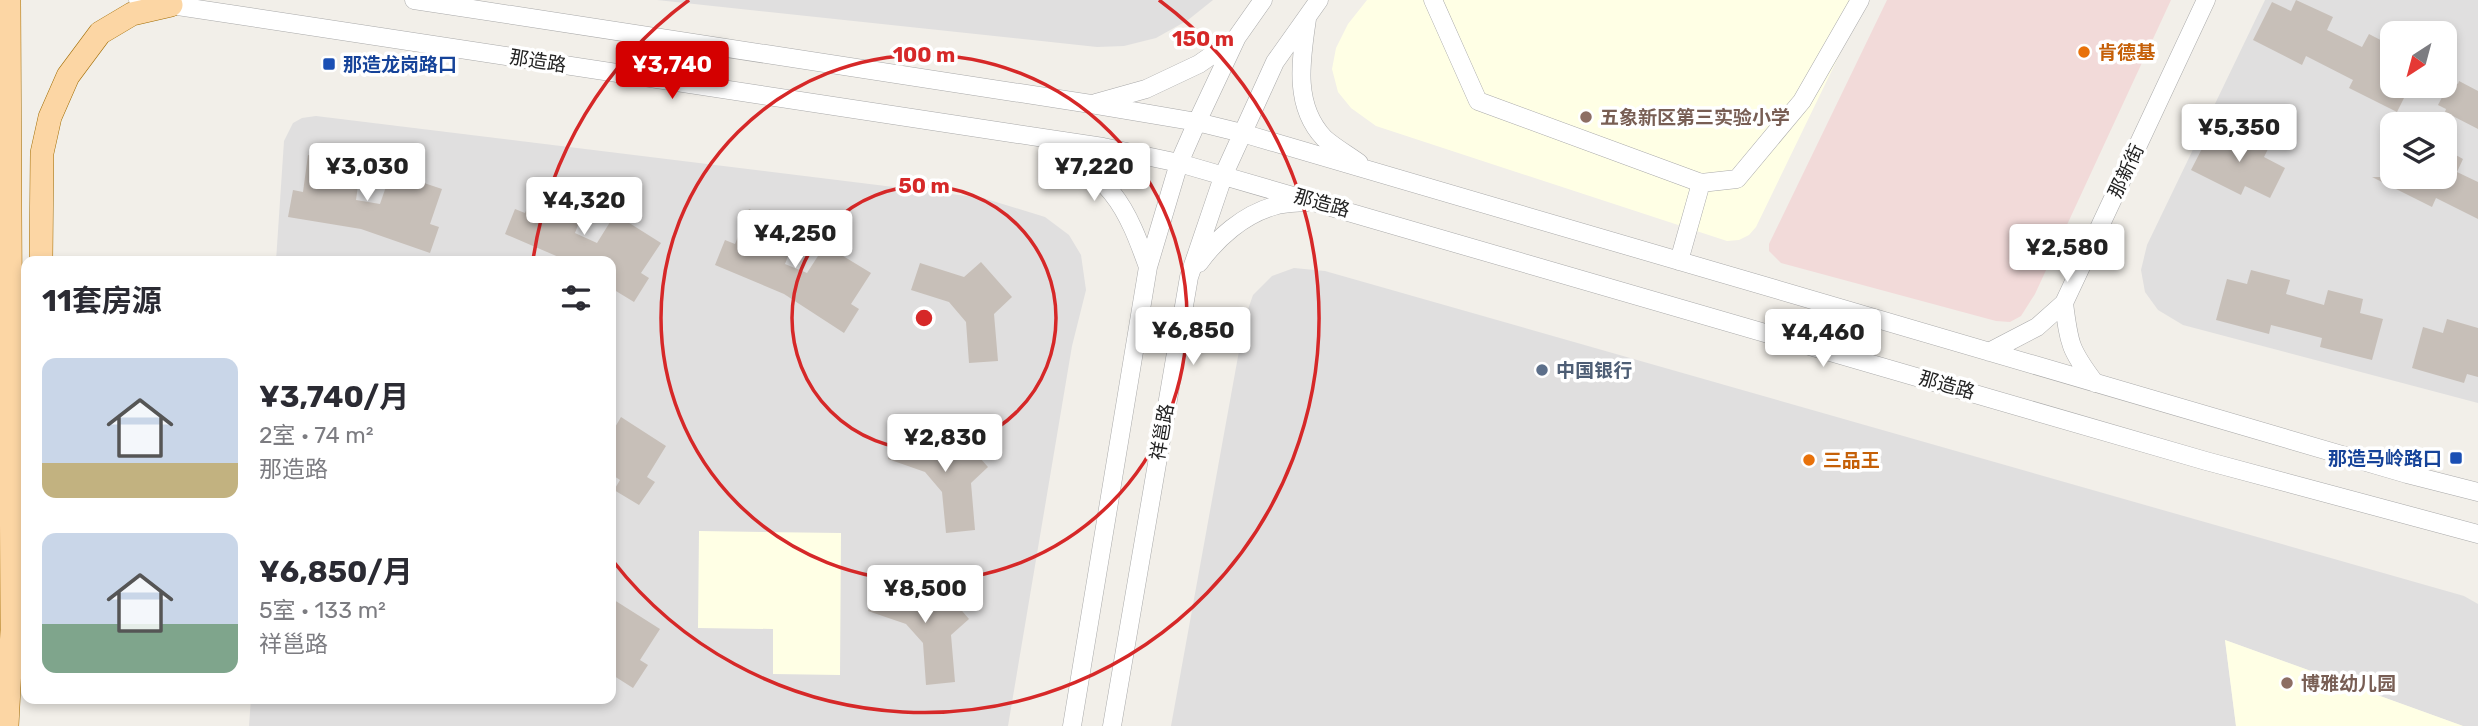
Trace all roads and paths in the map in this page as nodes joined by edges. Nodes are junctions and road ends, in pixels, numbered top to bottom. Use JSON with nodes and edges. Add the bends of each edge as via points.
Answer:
{"nodes":[{"id":1,"x":9,"y":0,"type":"edge"},
{"id":2,"x":138,"y":0,"type":"edge"},
{"id":3,"x":414,"y":0,"type":"edge"},
{"id":4,"x":1263,"y":0,"type":"edge"},
{"id":5,"x":1319,"y":0,"type":"edge"},
{"id":6,"x":1433,"y":0,"type":"edge"},
{"id":7,"x":1860,"y":0,"type":"edge"},
{"id":8,"x":2206,"y":0,"type":"edge"},
{"id":9,"x":459,"y":3,"type":"edge"},
{"id":10,"x":171,"y":5,"type":"junction"},
{"id":11,"x":1307,"y":16,"type":"junction"},
{"id":12,"x":1237,"y":37,"type":"junction"},
{"id":13,"x":1091,"y":104,"type":"junction"},
{"id":14,"x":1197,"y":122,"type":"junction"},
{"id":15,"x":1242,"y":133,"type":"junction"},
{"id":16,"x":1042,"y":138,"type":"junction"},
{"id":17,"x":1180,"y":163,"type":"junction"},
{"id":18,"x":1369,"y":171,"type":"junction"},
{"id":19,"x":1224,"y":174,"type":"junction"},
{"id":20,"x":1701,"y":183,"type":"junction"},
{"id":21,"x":1314,"y":201,"type":"junction"},
{"id":22,"x":41,"y":256,"type":"edge"},
{"id":23,"x":1679,"y":261,"type":"junction"},
{"id":24,"x":1148,"y":267,"type":"junction"},
{"id":25,"x":1189,"y":277,"type":"junction"},
{"id":26,"x":2064,"y":303,"type":"junction"},
{"id":27,"x":1989,"y":352,"type":"junction"},
{"id":28,"x":2095,"y":383,"type":"junction"},
{"id":29,"x":2478,"y":492,"type":"edge"},
{"id":30,"x":2478,"y":534,"type":"edge"},
{"id":31,"x":21,"y":597,"type":"edge"},
{"id":32,"x":12,"y":630,"type":"junction"},
{"id":33,"x":7,"y":726,"type":"edge"},
{"id":34,"x":1072,"y":726,"type":"edge"},
{"id":35,"x":1112,"y":726,"type":"edge"}],
"edges":[{"from":1,"to":32,"type":"main road"},
{"from":2,"to":10,"type":"street","name":"那造路"},
{"from":3,"to":9,"type":"street"},
{"from":4,"to":12,"type":"street"},
{"from":5,"to":11,"type":"street","name":"祥邕路"},
{"from":6,"to":20,"type":"street","via":[[1478,101]]},
{"from":7,"to":20,"type":"street","via":[[1802,101],[1737,179]]},
{"from":8,"to":26,"type":"street","name":"那新街"},
{"from":9,"to":13,"type":"street"},
{"from":10,"to":16,"type":"street","name":"那造路"},
{"from":10,"to":22,"type":"main road","via":[[132,14],[100,33],[68,76],[50,117],[42,153]]},
{"from":11,"to":15,"type":"street","name":"祥邕路","via":[[1275,62]]},
{"from":11,"to":18,"type":"street","via":[[1301,63],[1304,105],[1324,137]]},
{"from":12,"to":13,"type":"street","via":[[1199,64],[1146,89]]},
{"from":12,"to":14,"type":"street"},
{"from":13,"to":14,"type":"street"},
{"from":14,"to":15,"type":"street"},
{"from":14,"to":17,"type":"street"},
{"from":15,"to":18,"type":"street"},
{"from":15,"to":19,"type":"street","name":"祥邕路"},
{"from":16,"to":17,"type":"street","name":"那造路"},
{"from":16,"to":24,"type":"street","via":[[1080,163],[1112,193]]},
{"from":17,"to":19,"type":"street","name":"那造路"},
{"from":17,"to":24,"type":"street"},
{"from":18,"to":23,"type":"street"},
{"from":19,"to":21,"type":"street","name":"那造路"},
{"from":19,"to":25,"type":"street","name":"祥邕路"},
{"from":20,"to":23,"type":"street"},
{"from":21,"to":25,"type":"street","via":[[1273,206],[1241,221],[1212,244]]},
{"from":21,"to":30,"type":"street","name":"那造路","via":[[2206,461]]},
{"from":23,"to":27,"type":"street"},
{"from":24,"to":34,"type":"street"},
{"from":25,"to":35,"type":"street","name":"祥邕路"},
{"from":26,"to":27,"type":"street","via":[[2037,327]]},
{"from":26,"to":28,"type":"street","via":[[2069,342]]},
{"from":27,"to":28,"type":"street"},
{"from":28,"to":29,"type":"street"},
{"from":31,"to":32,"type":"main road"},
{"from":32,"to":33,"type":"main road"}]}
